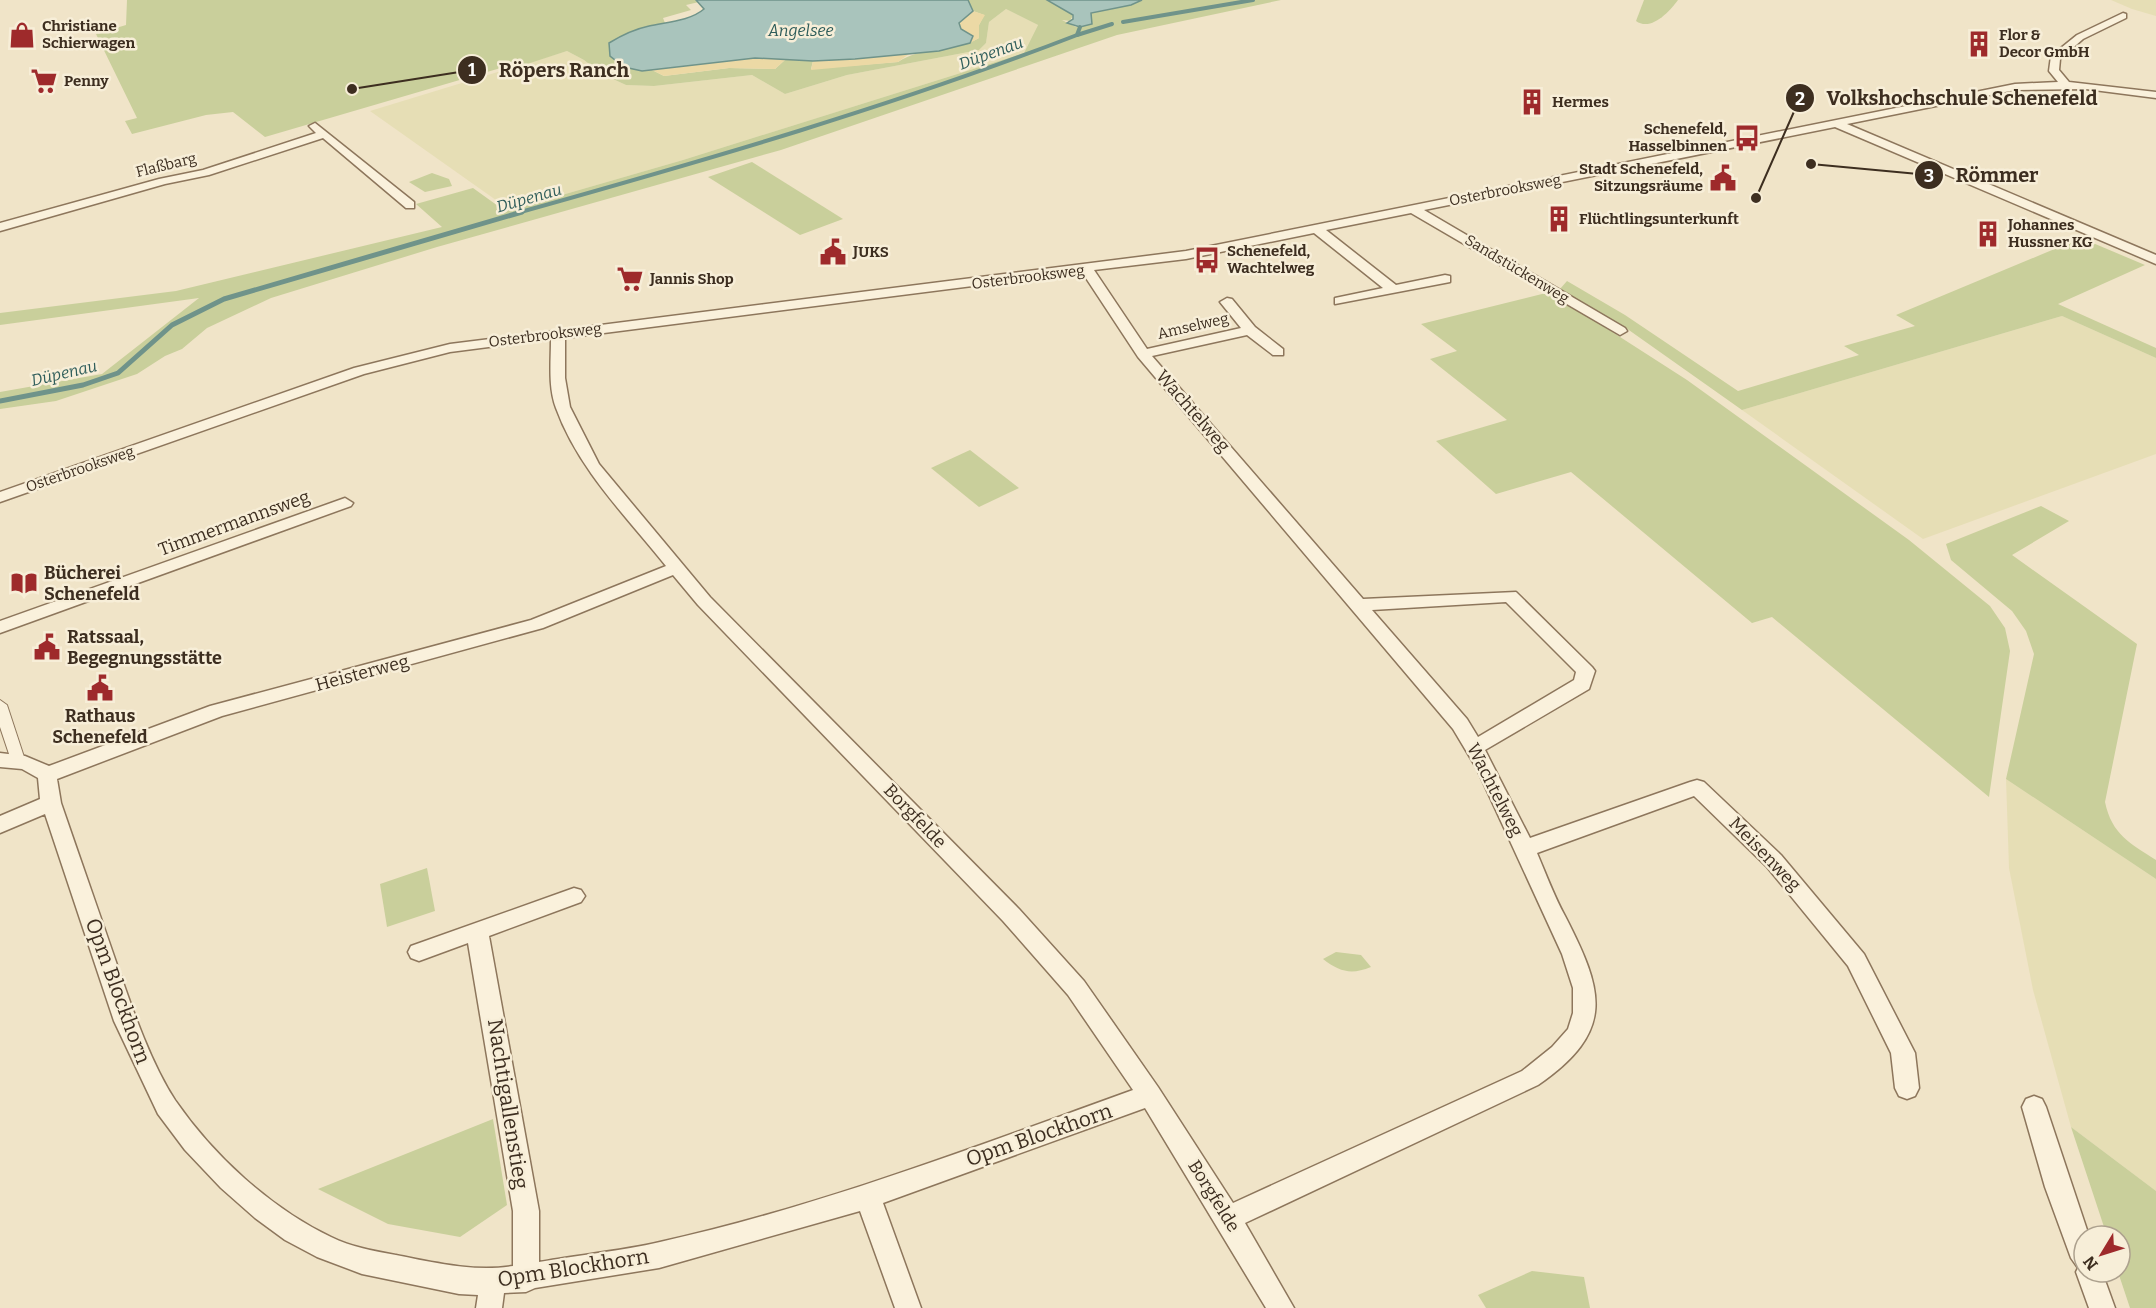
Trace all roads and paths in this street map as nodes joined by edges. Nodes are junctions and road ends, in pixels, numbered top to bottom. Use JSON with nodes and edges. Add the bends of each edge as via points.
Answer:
{"nodes":[{"id":1,"x":2123,"y":16,"type":"dead end"},
{"id":2,"x":2065,"y":84,"type":"junction"},
{"id":3,"x":2156,"y":94,"type":"edge"},
{"id":4,"x":1835,"y":123,"type":"junction"},
{"id":5,"x":313,"y":125,"type":"dead end"},
{"id":6,"x":324,"y":134,"type":"junction"},
{"id":7,"x":410,"y":205,"type":"dead end"},
{"id":8,"x":1413,"y":209,"type":"junction"},
{"id":9,"x":0,"y":227,"type":"edge"},
{"id":10,"x":1317,"y":229,"type":"junction"},
{"id":11,"x":2156,"y":260,"type":"edge"},
{"id":12,"x":1087,"y":269,"type":"junction"},
{"id":13,"x":1445,"y":279,"type":"dead end"},
{"id":14,"x":1394,"y":290,"type":"junction"},
{"id":15,"x":1227,"y":302,"type":"dead end"},
{"id":16,"x":1340,"y":302,"type":"dead end"},
{"id":17,"x":1250,"y":330,"type":"junction"},
{"id":18,"x":1620,"y":331,"type":"dead end"},
{"id":19,"x":558,"y":333,"type":"junction"},
{"id":20,"x":1278,"y":352,"type":"dead end"},
{"id":21,"x":1143,"y":354,"type":"junction"},
{"id":22,"x":0,"y":497,"type":"edge"},
{"id":23,"x":345,"y":503,"type":"dead end"},
{"id":24,"x":675,"y":567,"type":"junction"},
{"id":25,"x":1361,"y":605,"type":"junction"},
{"id":26,"x":0,"y":627,"type":"edge"},
{"id":27,"x":0,"y":705,"type":"edge"},
{"id":28,"x":1475,"y":747,"type":"junction"},
{"id":29,"x":9,"y":760,"type":"edge"},
{"id":30,"x":47,"y":775,"type":"junction"},
{"id":31,"x":51,"y":803,"type":"junction"},
{"id":32,"x":0,"y":825,"type":"edge"},
{"id":33,"x":1524,"y":849,"type":"junction"},
{"id":34,"x":574,"y":896,"type":"dead end"},
{"id":35,"x":477,"y":931,"type":"junction"},
{"id":36,"x":419,"y":952,"type":"dead end"},
{"id":37,"x":1907,"y":1088,"type":"dead end"},
{"id":38,"x":1150,"y":1095,"type":"junction"},
{"id":39,"x":2034,"y":1107,"type":"dead end"},
{"id":40,"x":868,"y":1197,"type":"junction"},
{"id":41,"x":1228,"y":1218,"type":"junction"},
{"id":42,"x":2072,"y":1225,"type":"edge"},
{"id":43,"x":526,"y":1279,"type":"junction"},
{"id":44,"x":2093,"y":1284,"type":"edge"},
{"id":45,"x":491,"y":1295,"type":"edge"},
{"id":46,"x":908,"y":1308,"type":"edge"},
{"id":47,"x":1281,"y":1308,"type":"edge"},
{"id":48,"x":2102,"y":1308,"type":"edge"}],
"edges":[{"from":1,"to":2,"type":"street","via":[[2080,38],[2055,58],[2054,71]]},
{"from":2,"to":3,"type":"street","name":"Osterbrooksweg"},
{"from":2,"to":4,"type":"street","name":"Osterbrooksweg","via":[[2015,87]]},
{"from":4,"to":8,"type":"street","name":"Osterbrooksweg"},
{"from":4,"to":11,"type":"street"},
{"from":5,"to":6,"type":"street"},
{"from":6,"to":7,"type":"street"},
{"from":6,"to":9,"type":"street","name":"Flaßbarg","via":[[188,178],[163,181]]},
{"from":8,"to":10,"type":"street","name":"Osterbrooksweg"},
{"from":8,"to":18,"type":"street","name":"Sandstückenweg"},
{"from":10,"to":12,"type":"street","name":"Osterbrooksweg","via":[[1186,255]]},
{"from":10,"to":14,"type":"street"},
{"from":12,"to":19,"type":"street","name":"Osterbrooksweg"},
{"from":12,"to":21,"type":"street","name":"Wachtelweg"},
{"from":13,"to":14,"type":"street"},
{"from":14,"to":16,"type":"street"},
{"from":15,"to":17,"type":"street","name":"Amselweg"},
{"from":17,"to":20,"type":"street","name":"Amselweg"},
{"from":17,"to":21,"type":"street","name":"Amselweg"},
{"from":19,"to":22,"type":"street","name":"Osterbrooksweg","via":[[450,348],[359,371]]},
{"from":19,"to":24,"type":"street","name":"Borgfelde","via":[[560,392],[573,431],[615,496]]},
{"from":21,"to":25,"type":"street","name":"Wachtelweg"},
{"from":23,"to":26,"type":"street","name":"Timmermannsweg"},
{"from":24,"to":30,"type":"street","name":"Heisterweg","via":[[537,624],[205,715]]},
{"from":24,"to":38,"type":"street","name":"Borgfelde","via":[[1021,926],[1076,988]]},
{"from":25,"to":28,"type":"street","name":"Wachtelweg"},
{"from":25,"to":28,"type":"street","via":[[1510,596],[1586,671],[1582,684]]},
{"from":27,"to":29,"type":"street"},
{"from":28,"to":33,"type":"street","name":"Wachtelweg"},
{"from":29,"to":30,"type":"street","via":[[35,765]]},
{"from":30,"to":31,"type":"street","name":"Opm Blockhorn"},
{"from":31,"to":32,"type":"street"},
{"from":31,"to":45,"type":"street","name":"Opm Blockhorn","via":[[125,1021],[166,1106],[194,1142],[264,1209],[326,1248],[414,1273],[459,1281]]},
{"from":33,"to":37,"type":"street","name":"Meisenweg","via":[[1697,787],[1774,861],[1856,960],[1903,1053]]},
{"from":33,"to":41,"type":"street","name":"Wachtelweg","via":[[1578,968],[1583,989],[1581,1024],[1570,1047],[1530,1078]]},
{"from":34,"to":35,"type":"street"},
{"from":35,"to":36,"type":"street"},
{"from":35,"to":43,"type":"street","name":"Nachtigallenstieg","via":[[526,1211]]},
{"from":38,"to":40,"type":"street","name":"Opm Blockhorn"},
{"from":38,"to":41,"type":"street","name":"Borgfelde"},
{"from":39,"to":42,"type":"street"},
{"from":40,"to":43,"type":"street","name":"Opm Blockhorn","via":[[659,1255]]},
{"from":40,"to":46,"type":"street"},
{"from":41,"to":47,"type":"street","name":"Borgfelde"},
{"from":43,"to":45,"type":"street","name":"Opm Blockhorn"},
{"from":44,"to":48,"type":"street"}]}
